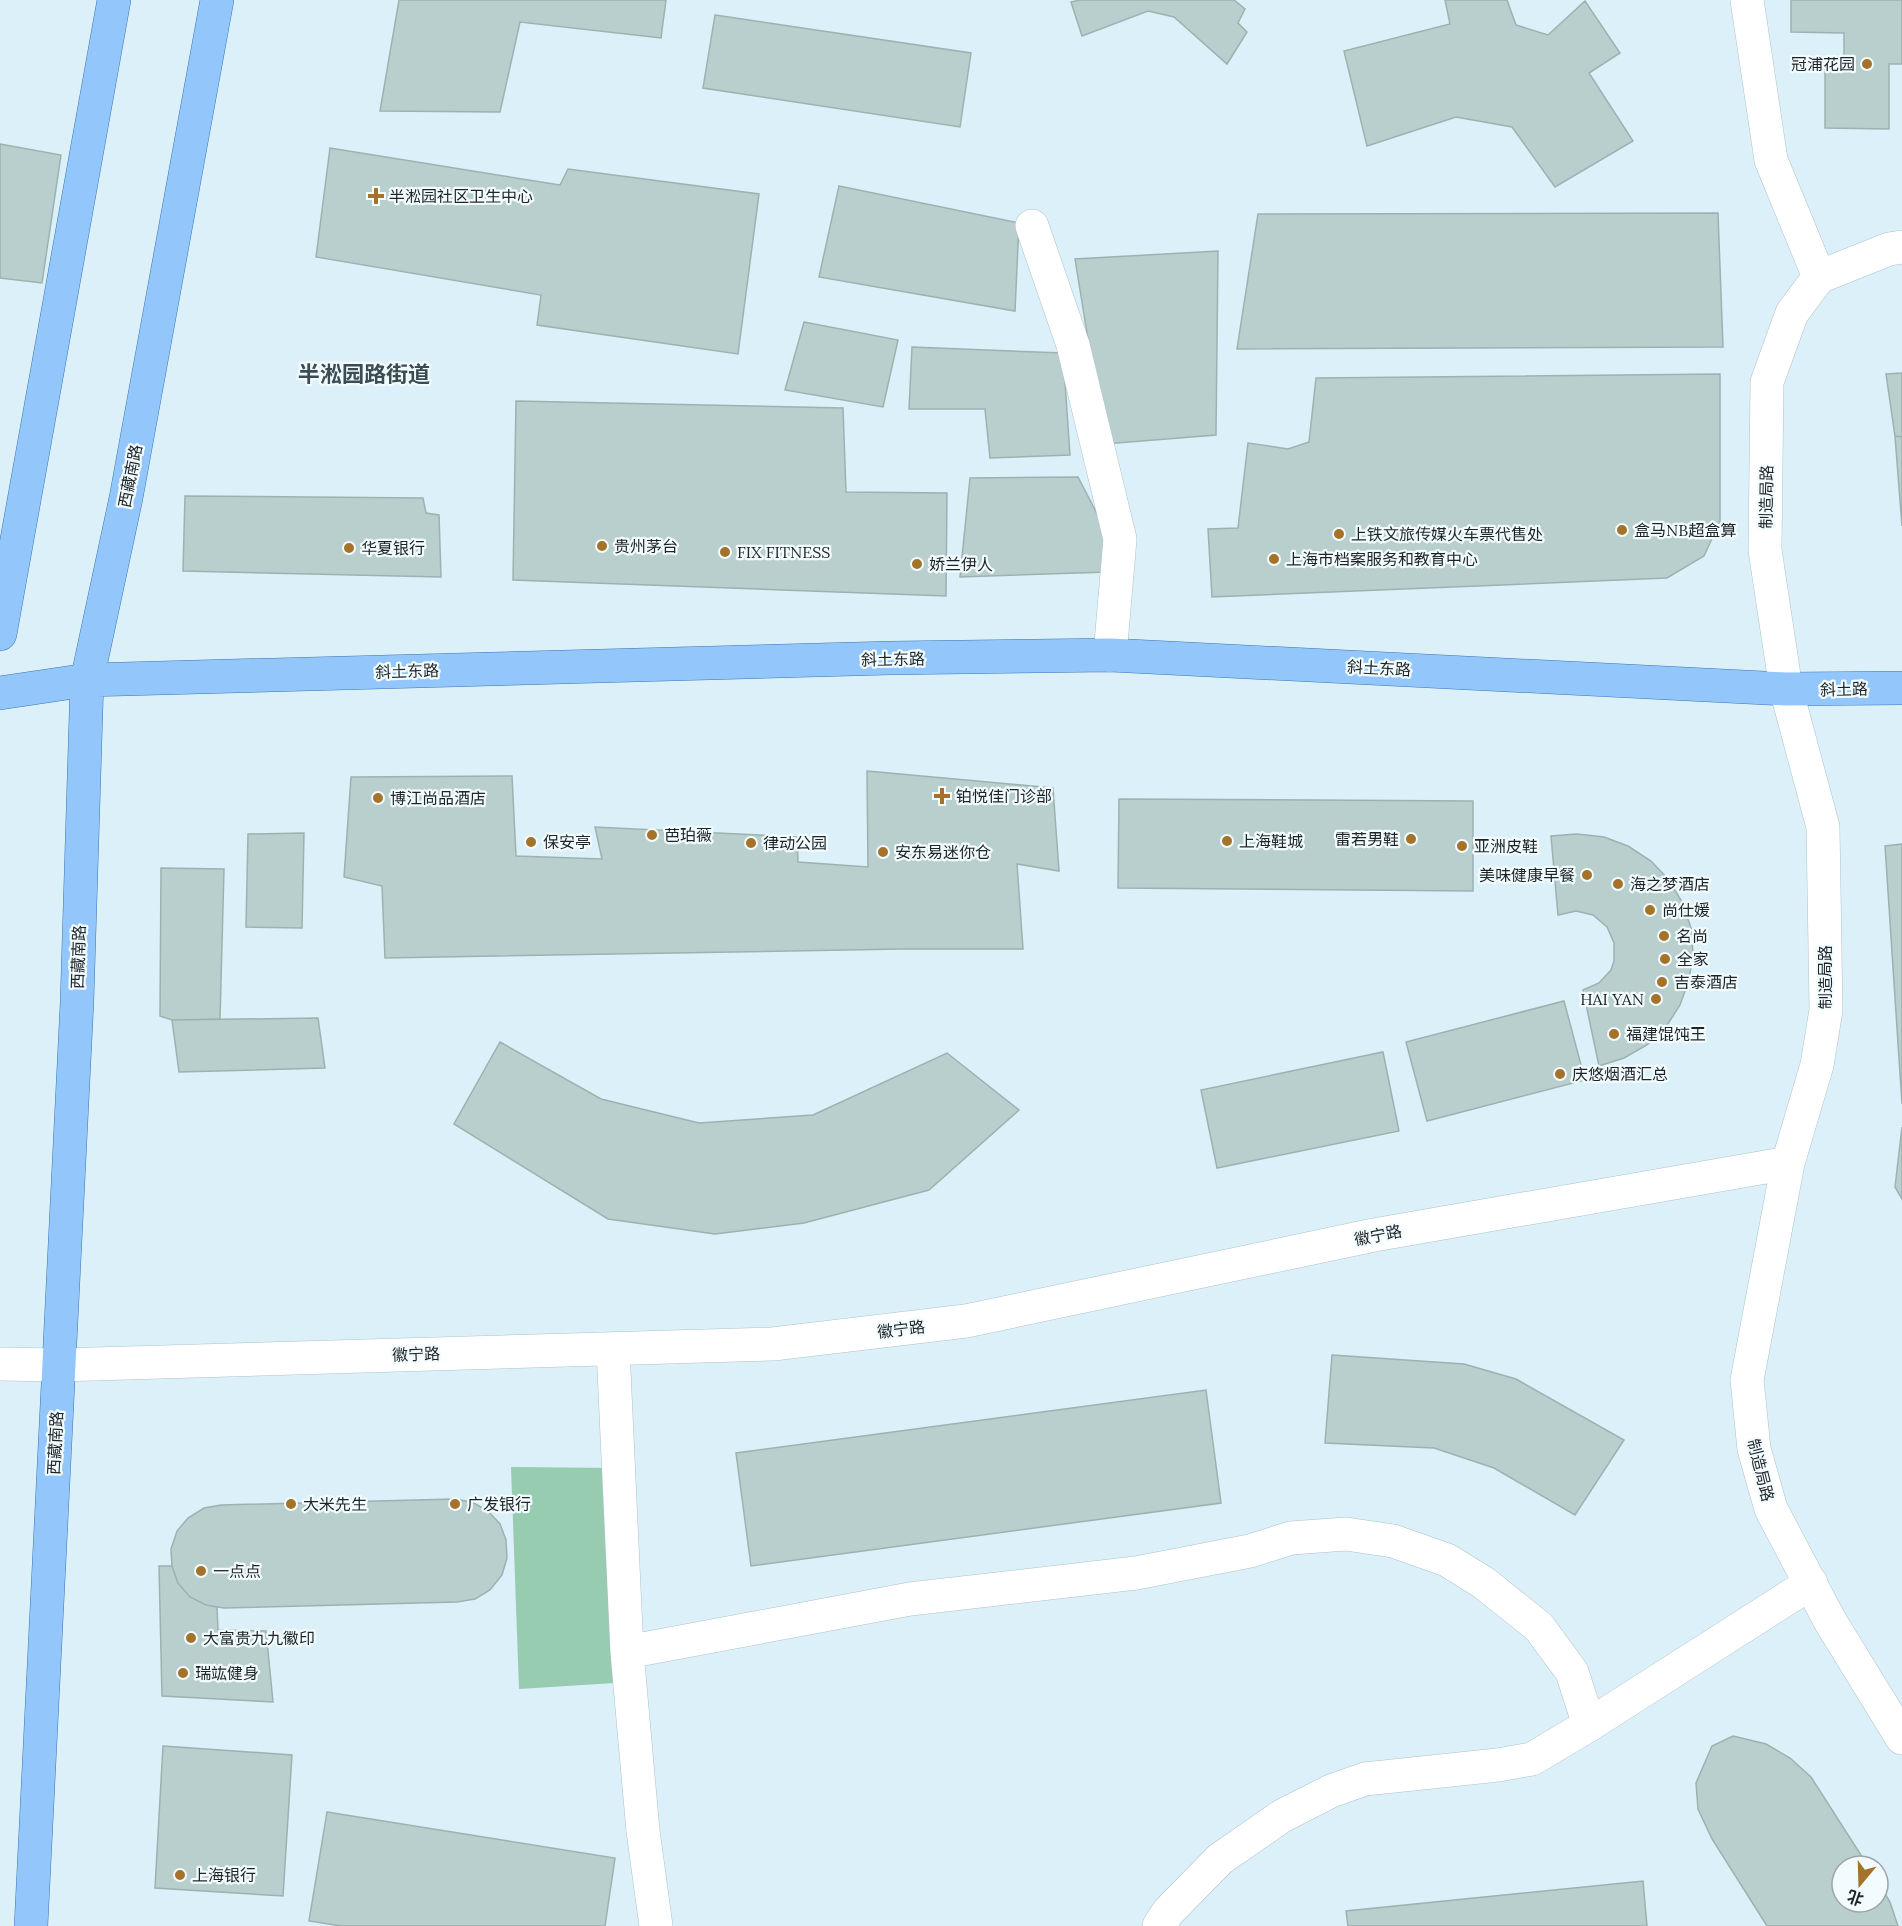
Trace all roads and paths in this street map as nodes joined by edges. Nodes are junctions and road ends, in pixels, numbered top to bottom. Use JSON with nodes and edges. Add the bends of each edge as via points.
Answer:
{"nodes":[{"id":1,"x":114,"y":0,"type":"edge"},
{"id":2,"x":217,"y":0,"type":"edge"},
{"id":3,"x":1747,"y":0,"type":"edge"},
{"id":4,"x":1032,"y":226,"type":"dead end"},
{"id":5,"x":1902,"y":246,"type":"edge"},
{"id":6,"x":1820,"y":277,"type":"junction"},
{"id":7,"x":0,"y":634,"type":"edge"},
{"id":8,"x":1110,"y":654,"type":"junction"},
{"id":9,"x":87,"y":680,"type":"junction"},
{"id":10,"x":1902,"y":688,"type":"edge"},
{"id":11,"x":1786,"y":689,"type":"junction"},
{"id":12,"x":0,"y":693,"type":"edge"},
{"id":13,"x":1788,"y":1163,"type":"junction"},
{"id":14,"x":612,"y":1349,"type":"junction"},
{"id":15,"x":0,"y":1364,"type":"edge"},
{"id":16,"x":59,"y":1365,"type":"junction"},
{"id":17,"x":1810,"y":1583,"type":"junction"},
{"id":18,"x":627,"y":1652,"type":"junction"},
{"id":19,"x":1589,"y":1725,"type":"junction"},
{"id":20,"x":1902,"y":1738,"type":"edge"},
{"id":21,"x":31,"y":1926,"type":"edge"},
{"id":22,"x":656,"y":1926,"type":"edge"},
{"id":23,"x":1159,"y":1926,"type":"edge"}],
"edges":[{"from":1,"to":7,"type":"main road"},
{"from":2,"to":9,"type":"main road","name":"西藏南路","via":[[126,498]]},
{"from":3,"to":6,"type":"street","via":[[1770,160]]},
{"from":4,"to":8,"type":"street","via":[[1073,345],[1120,539]]},
{"from":5,"to":6,"type":"street"},
{"from":6,"to":11,"type":"street","name":"制造局路","via":[[1792,313],[1767,382],[1765,550]]},
{"from":8,"to":9,"type":"main road","name":"斜土东路"},
{"from":8,"to":11,"type":"main road","name":"斜土东路"},
{"from":9,"to":12,"type":"main road","name":"斜土东路"},
{"from":9,"to":16,"type":"main road","name":"西藏南路","via":[[77,1002]]},
{"from":10,"to":11,"type":"main road","name":"斜土路"},
{"from":11,"to":13,"type":"street","name":"制造局路","via":[[1823,827],[1826,1010],[1817,1065]]},
{"from":13,"to":14,"type":"street","name":"徽宁路","via":[[1374,1235],[966,1321],[773,1344]]},
{"from":13,"to":17,"type":"street","name":"制造局路","via":[[1747,1380],[1754,1449],[1771,1509]]},
{"from":14,"to":16,"type":"street","name":"徽宁路"},
{"from":14,"to":18,"type":"street"},
{"from":15,"to":16,"type":"street","name":"徽宁路"},
{"from":16,"to":21,"type":"main road","name":"西藏南路"},
{"from":17,"to":19,"type":"street"},
{"from":17,"to":20,"type":"street","name":"制造局路"},
{"from":18,"to":19,"type":"street","via":[[910,1599],[1136,1573],[1250,1551],[1291,1538],[1347,1534],[1393,1541],[1447,1560],[1484,1583],[1539,1627],[1572,1672]]},
{"from":18,"to":22,"type":"street"},
{"from":19,"to":23,"type":"street","via":[[1532,1758],[1365,1779],[1331,1791],[1282,1816],[1220,1859]]}]}
